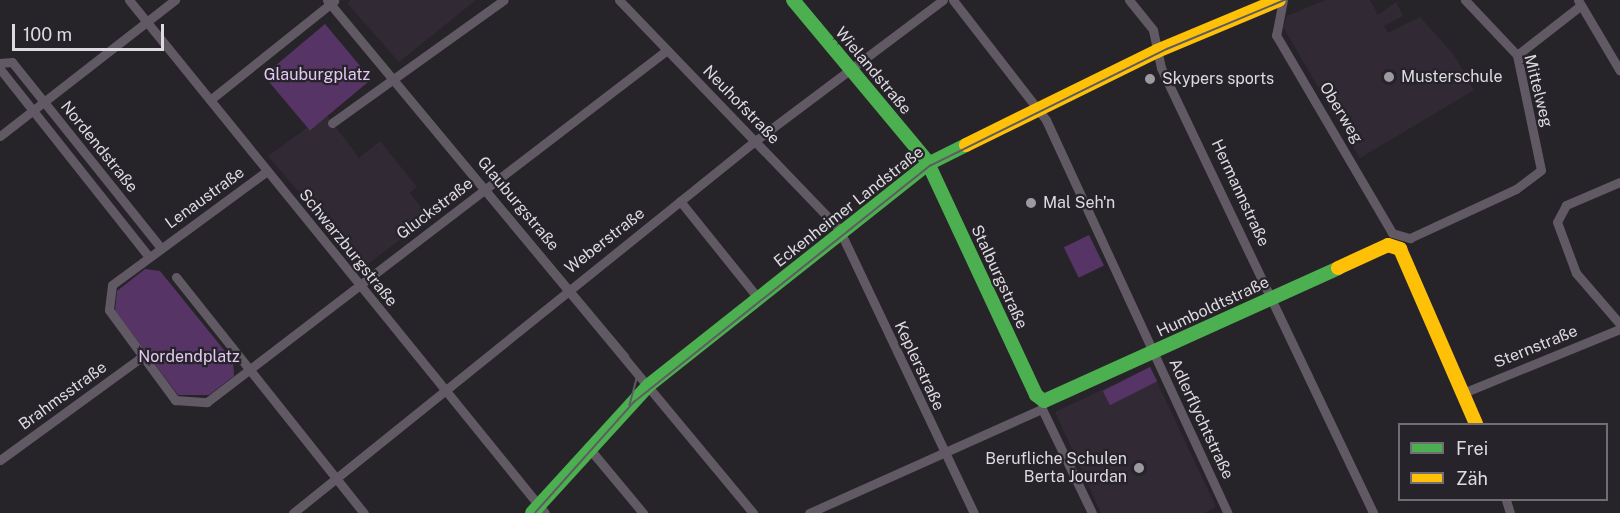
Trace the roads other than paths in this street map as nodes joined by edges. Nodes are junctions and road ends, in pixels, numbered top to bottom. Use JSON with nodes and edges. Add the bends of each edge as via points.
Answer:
{"nodes":[{"id":1,"x":129,"y":0,"type":"edge"},
{"id":2,"x":175,"y":0,"type":"edge"},
{"id":3,"x":504,"y":0,"type":"edge"},
{"id":4,"x":619,"y":0,"type":"edge"},
{"id":5,"x":793,"y":0,"type":"edge"},
{"id":6,"x":943,"y":0,"type":"edge"},
{"id":7,"x":953,"y":0,"type":"edge"},
{"id":8,"x":1129,"y":0,"type":"edge"},
{"id":9,"x":1281,"y":0,"type":"edge"},
{"id":10,"x":1466,"y":0,"type":"edge"},
{"id":11,"x":331,"y":1,"type":"edge"},
{"id":12,"x":1579,"y":3,"type":"edge"},
{"id":13,"x":1258,"y":4,"type":"edge"},
{"id":14,"x":147,"y":22,"type":"junction"},
{"id":15,"x":667,"y":50,"type":"junction"},
{"id":16,"x":1157,"y":51,"type":"junction"},
{"id":17,"x":1516,"y":55,"type":"junction"},
{"id":18,"x":0,"y":63,"type":"edge"},
{"id":19,"x":0,"y":69,"type":"edge"},
{"id":20,"x":849,"y":69,"type":"junction"},
{"id":21,"x":1620,"y":71,"type":"edge"},
{"id":22,"x":393,"y":78,"type":"junction"},
{"id":23,"x":210,"y":100,"type":"junction"},
{"id":24,"x":46,"y":104,"type":"junction"},
{"id":25,"x":1039,"y":110,"type":"junction"},
{"id":26,"x":35,"y":111,"type":"junction"},
{"id":27,"x":332,"y":123,"type":"dead end"},
{"id":28,"x":0,"y":136,"type":"edge"},
{"id":29,"x":755,"y":141,"type":"junction"},
{"id":30,"x":928,"y":164,"type":"junction"},
{"id":31,"x":1541,"y":170,"type":"joint"},
{"id":32,"x":267,"y":171,"type":"junction"},
{"id":33,"x":1620,"y":182,"type":"edge"},
{"id":34,"x":486,"y":189,"type":"junction"},
{"id":35,"x":680,"y":201,"type":"junction"},
{"id":36,"x":841,"y":232,"type":"junction"},
{"id":37,"x":1397,"y":241,"type":"junction"},
{"id":38,"x":161,"y":248,"type":"junction"},
{"id":39,"x":149,"y":257,"type":"junction"},
{"id":40,"x":176,"y":278,"type":"dead end"},
{"id":41,"x":360,"y":286,"type":"junction"},
{"id":42,"x":569,"y":289,"type":"junction"},
{"id":43,"x":758,"y":298,"type":"junction"},
{"id":44,"x":1273,"y":298,"type":"junction"},
{"id":45,"x":1620,"y":324,"type":"edge"},
{"id":46,"x":1620,"y":329,"type":"edge"},
{"id":47,"x":1154,"y":352,"type":"junction"},
{"id":48,"x":143,"y":356,"type":"junction"},
{"id":49,"x":249,"y":370,"type":"junction"},
{"id":50,"x":648,"y":385,"type":"junction"},
{"id":51,"x":443,"y":390,"type":"junction"},
{"id":52,"x":1463,"y":393,"type":"junction"},
{"id":53,"x":1043,"y":405,"type":"junction"},
{"id":54,"x":1476,"y":423,"type":"edge"},
{"id":55,"x":588,"y":447,"type":"junction"},
{"id":56,"x":943,"y":450,"type":"junction"},
{"id":57,"x":0,"y":460,"type":"edge"},
{"id":58,"x":336,"y":479,"type":"junction"},
{"id":59,"x":539,"y":510,"type":"edge"},
{"id":60,"x":293,"y":513,"type":"edge"},
{"id":61,"x":364,"y":513,"type":"edge"},
{"id":62,"x":644,"y":513,"type":"edge"},
{"id":63,"x":753,"y":513,"type":"edge"},
{"id":64,"x":808,"y":513,"type":"edge"},
{"id":65,"x":974,"y":513,"type":"edge"},
{"id":66,"x":1092,"y":513,"type":"edge"},
{"id":67,"x":1228,"y":513,"type":"edge"},
{"id":68,"x":1373,"y":513,"type":"edge"}],
"edges":[{"from":1,"to":14,"type":"street","name":"Schwarzburgstraße"},
{"from":2,"to":14,"type":"street"},
{"from":3,"to":22,"type":"street"},
{"from":4,"to":15,"type":"street","name":"Neuhofstraße"},
{"from":5,"to":20,"type":"street","name":"Wielandstraße"},
{"from":6,"to":20,"type":"street","name":"Weberstraße"},
{"from":7,"to":25,"type":"street","name":"Adlerflychtstraße"},
{"from":8,"to":16,"type":"street","name":"Hermannstraße","via":[[1153,30]]},
{"from":9,"to":13,"type":"street","name":"Eckenheimer Landstraße"},
{"from":9,"to":37,"type":"street","name":"Oberweg","via":[[1276,35]]},
{"from":10,"to":17,"type":"street","name":"Mittelweg"},
{"from":11,"to":22,"type":"street","name":"Glauburgstraße"},
{"from":11,"to":23,"type":"street"},
{"from":12,"to":17,"type":"street"},
{"from":12,"to":21,"type":"street"},
{"from":13,"to":16,"type":"street","name":"Eckenheimer Landstraße"},
{"from":14,"to":23,"type":"street","name":"Schwarzburgstraße"},
{"from":14,"to":24,"type":"street"},
{"from":15,"to":29,"type":"street","name":"Neuhofstraße"},
{"from":15,"to":34,"type":"street","name":"Gluckstraße"},
{"from":16,"to":25,"type":"street","name":"Eckenheimer Landstraße"},
{"from":16,"to":44,"type":"street","name":"Hermannstraße"},
{"from":17,"to":31,"type":"street","name":"Mittelweg"},
{"from":18,"to":24,"type":"street","name":"Nordendstraße","via":[[12,62]]},
{"from":19,"to":26,"type":"street","name":"Nordendstraße"},
{"from":20,"to":29,"type":"street","name":"Weberstraße"},
{"from":20,"to":30,"type":"street","name":"Wielandstraße"},
{"from":22,"to":27,"type":"street"},
{"from":22,"to":34,"type":"street","name":"Glauburgstraße"},
{"from":23,"to":32,"type":"street","name":"Schwarzburgstraße"},
{"from":24,"to":26,"type":"street"},
{"from":24,"to":38,"type":"street","name":"Nordendstraße"},
{"from":25,"to":30,"type":"street","name":"Eckenheimer Landstraße"},
{"from":25,"to":47,"type":"street","name":"Adlerflychtstraße"},
{"from":26,"to":28,"type":"street"},
{"from":26,"to":39,"type":"street","name":"Nordendstraße"},
{"from":29,"to":35,"type":"street","name":"Weberstraße"},
{"from":29,"to":36,"type":"street","name":"Neuhofstraße"},
{"from":30,"to":36,"type":"street","name":"Eckenheimer Landstraße"},
{"from":30,"to":53,"type":"street","name":"Stalburgstraße"},
{"from":31,"to":37,"type":"street","name":"Humboldtstraße","via":[[1516,189]]},
{"from":32,"to":38,"type":"street","name":"Lenaustraße"},
{"from":32,"to":41,"type":"street","name":"Schwarzburgstraße"},
{"from":33,"to":45,"type":"street","via":[[1562,208],[1557,222],[1576,273]]},
{"from":34,"to":41,"type":"street","name":"Gluckstraße"},
{"from":34,"to":42,"type":"street","name":"Glauburgstraße"},
{"from":35,"to":42,"type":"street","name":"Weberstraße"},
{"from":35,"to":43,"type":"street"},
{"from":36,"to":43,"type":"street","name":"Eckenheimer Landstraße"},
{"from":36,"to":56,"type":"street","name":"Keplerstraße"},
{"from":37,"to":44,"type":"street","name":"Humboldtstraße"},
{"from":37,"to":52,"type":"street","name":"Oberweg","via":[[1413,269]]},
{"from":38,"to":39,"type":"street"},
{"from":39,"to":48,"type":"street","via":[[112,285],[109,310]]},
{"from":40,"to":49,"type":"street"},
{"from":41,"to":49,"type":"street","name":"Gluckstraße"},
{"from":41,"to":51,"type":"street","name":"Schwarzburgstraße"},
{"from":42,"to":50,"type":"street","name":"Glauburgstraße"},
{"from":42,"to":51,"type":"street","name":"Weberstraße"},
{"from":43,"to":50,"type":"street","name":"Eckenheimer Landstraße"},
{"from":44,"to":47,"type":"street","name":"Humboldtstraße"},
{"from":44,"to":68,"type":"street","name":"Hermannstraße"},
{"from":46,"to":52,"type":"street","name":"Sternstraße"},
{"from":47,"to":53,"type":"street","name":"Humboldtstraße"},
{"from":47,"to":67,"type":"street","name":"Adlerflychtstraße"},
{"from":48,"to":49,"type":"street","via":[[175,400],[207,402]]},
{"from":48,"to":57,"type":"street","name":"Brahmsstraße"},
{"from":49,"to":58,"type":"street"},
{"from":50,"to":55,"type":"street","name":"Eckenheimer Landstraße"},
{"from":50,"to":63,"type":"street","name":"Glauburgstraße"},
{"from":51,"to":58,"type":"street","name":"Weberstraße"},
{"from":51,"to":59,"type":"street","name":"Schwarzburgstraße"},
{"from":52,"to":54,"type":"street","name":"Oberweg"},
{"from":53,"to":56,"type":"street","name":"Humboldtstraße"},
{"from":53,"to":66,"type":"street","name":"Stalburgstraße"},
{"from":55,"to":59,"type":"street","name":"Eckenheimer Landstraße"},
{"from":55,"to":62,"type":"street"},
{"from":56,"to":64,"type":"street","name":"Humboldtstraße"},
{"from":56,"to":65,"type":"street","name":"Keplerstraße"},
{"from":58,"to":60,"type":"street","name":"Weberstraße"},
{"from":58,"to":61,"type":"street"}]}
